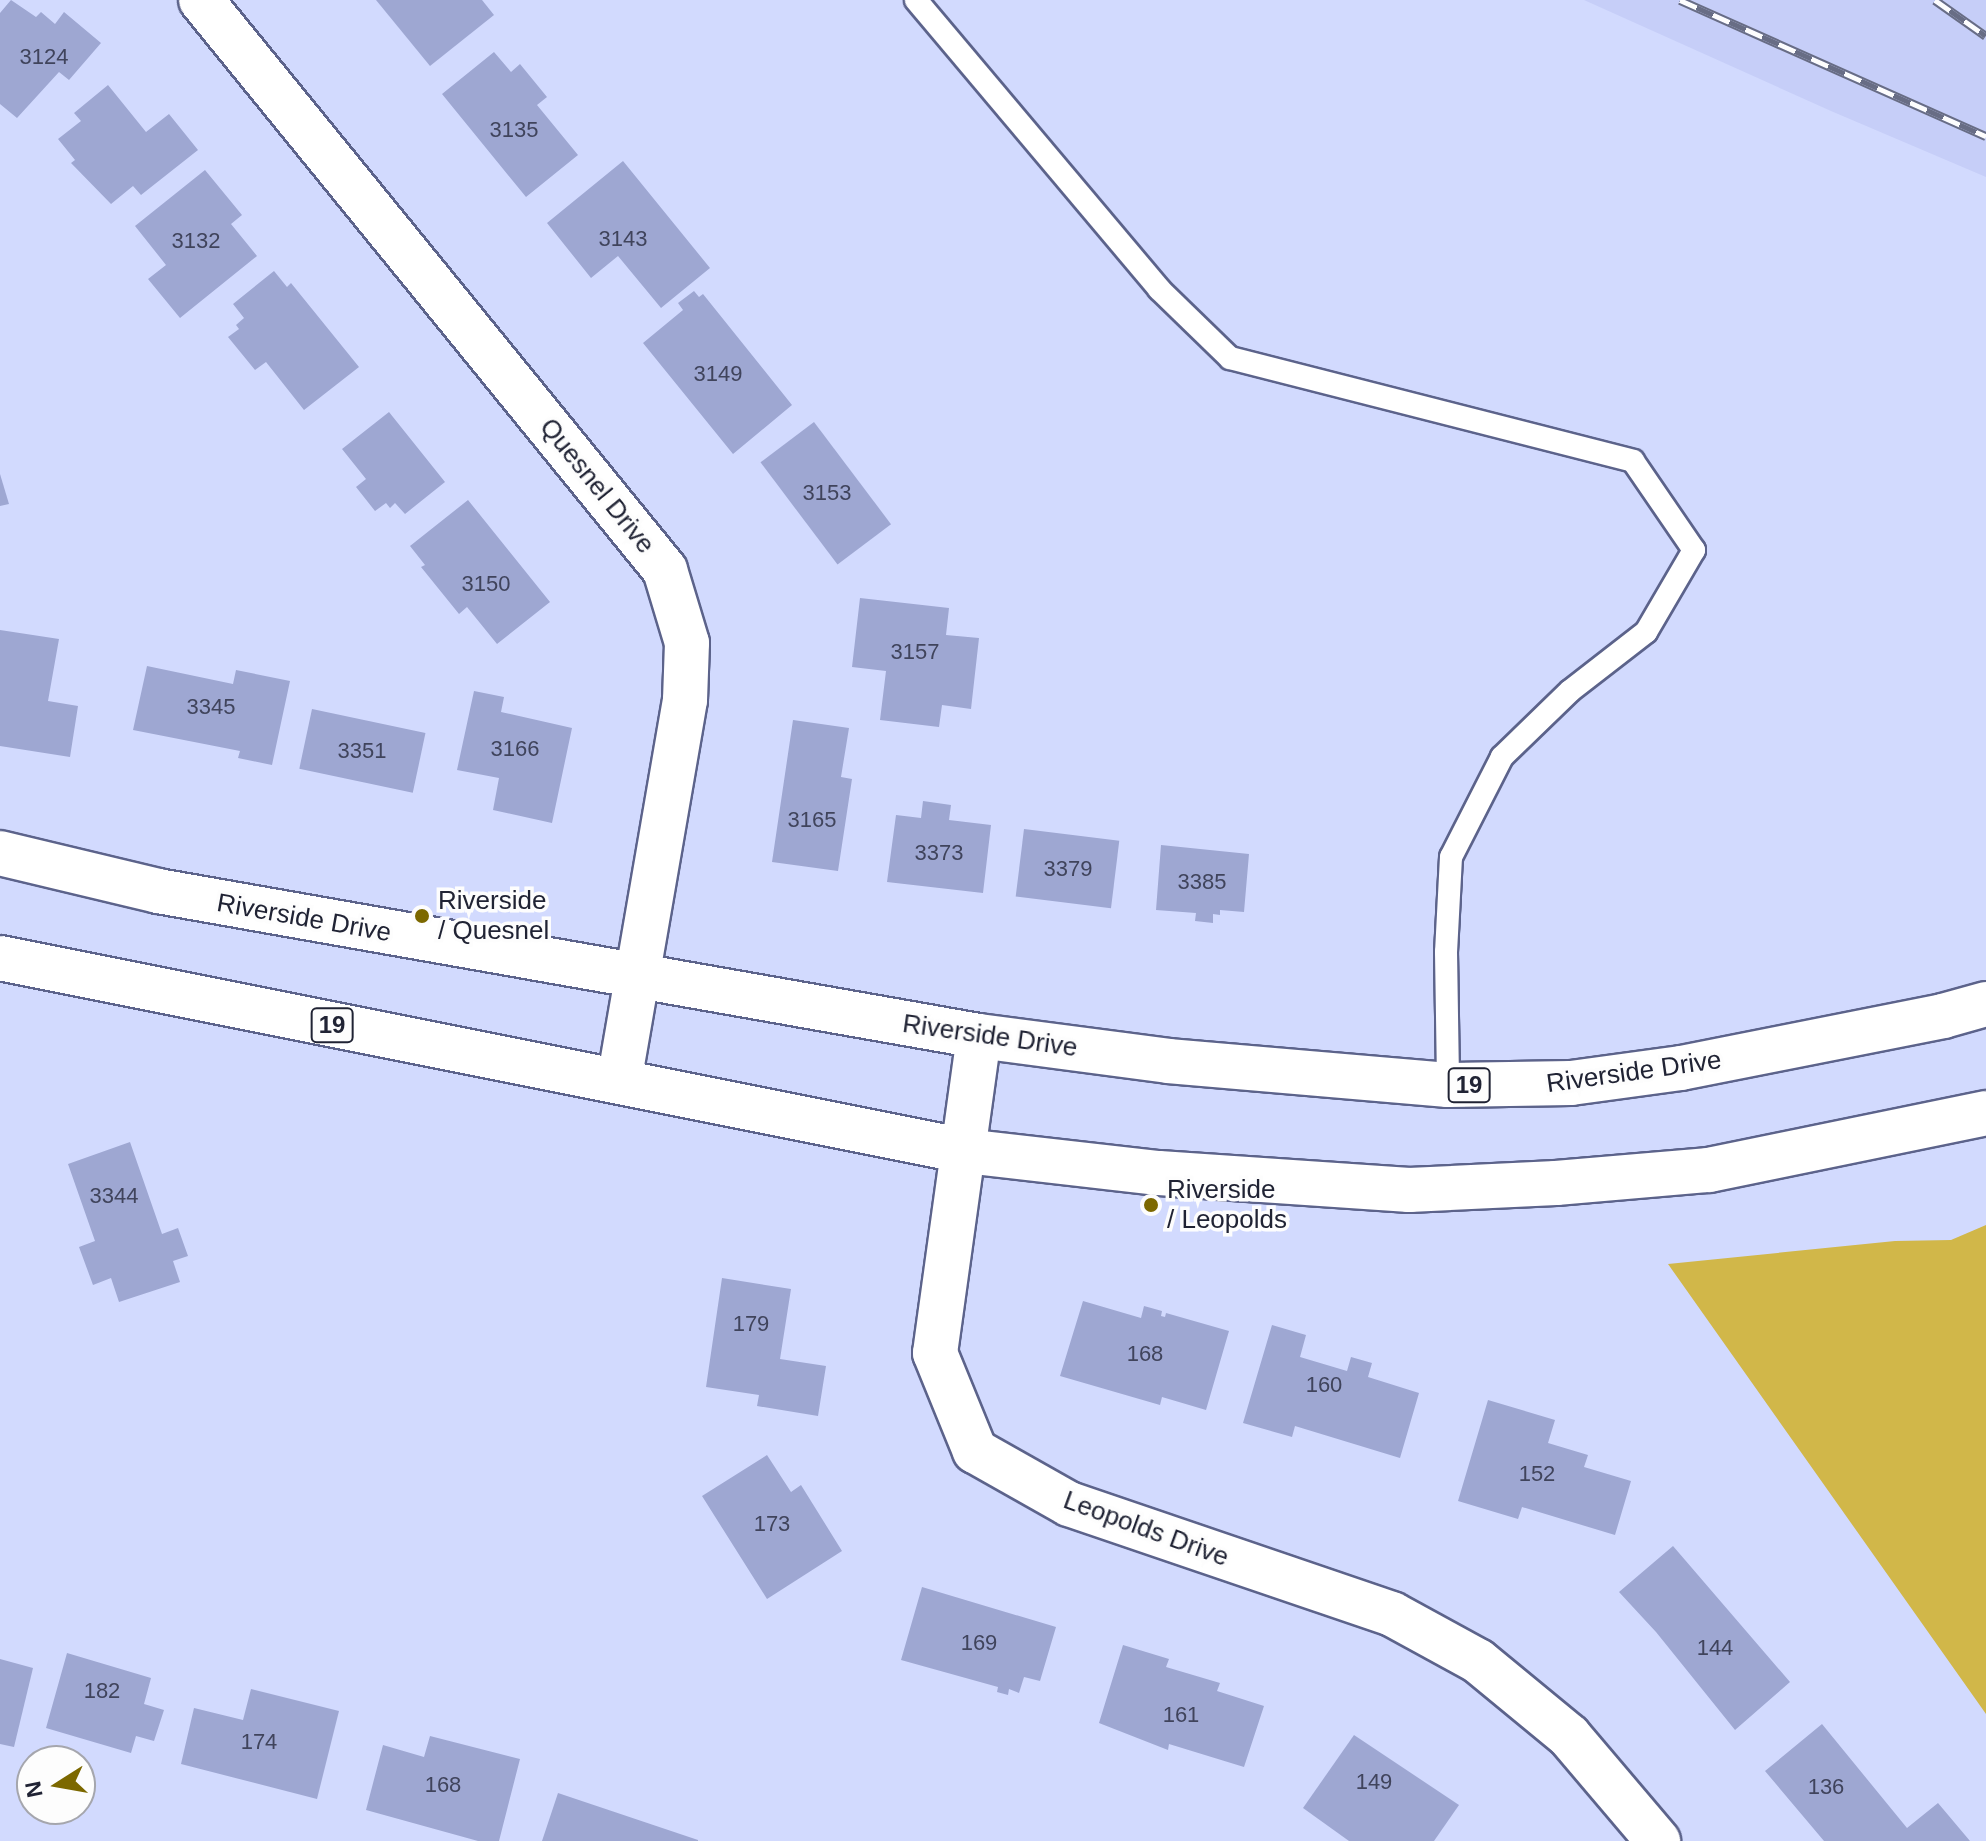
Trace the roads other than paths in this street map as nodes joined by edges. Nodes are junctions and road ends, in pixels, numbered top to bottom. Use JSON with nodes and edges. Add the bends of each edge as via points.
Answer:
{"nodes":[{"id":1,"x":201,"y":0,"type":"edge"},
{"id":2,"x":916,"y":0,"type":"edge"},
{"id":3,"x":0,"y":853,"type":"edge"},
{"id":4,"x":0,"y":958,"type":"edge"},
{"id":5,"x":636,"y":978,"type":"junction"},
{"id":6,"x":1986,"y":1004,"type":"edge"},
{"id":7,"x":979,"y":1036,"type":"junction"},
{"id":8,"x":619,"y":1081,"type":"junction"},
{"id":9,"x":1448,"y":1085,"type":"junction"},
{"id":10,"x":1986,"y":1113,"type":"edge"},
{"id":11,"x":965,"y":1151,"type":"junction"},
{"id":12,"x":1658,"y":1841,"type":"edge"}],
"edges":[{"from":1,"to":5,"type":"main road","name":"Quesnel Drive","via":[[665,570],[687,643],[685,700]]},
{"from":2,"to":9,"type":"lane","via":[[1159,289],[1230,358],[1633,461],[1694,550],[1646,632],[1570,691],[1502,757],[1451,857]]},
{"from":3,"to":5,"type":"main road","name":"Riverside Drive","number":"19","via":[[158,891]]},
{"from":4,"to":8,"type":"main road","number":"19"},
{"from":5,"to":7,"type":"main road","name":"Riverside Drive","number":"19"},
{"from":5,"to":8,"type":"main road","name":"Quesnel Drive"},
{"from":6,"to":9,"type":"main road","name":"Riverside Drive","number":"19","via":[[1681,1068],[1571,1083]]},
{"from":7,"to":9,"type":"main road","name":"Riverside Drive","number":"19","via":[[1168,1061]]},
{"from":7,"to":11,"type":"main road","name":"Leopolds Drive"},
{"from":8,"to":11,"type":"main road","number":"19"},
{"from":10,"to":11,"type":"main road","number":"19","via":[[1709,1170],[1409,1190],[1159,1173]]},
{"from":11,"to":12,"type":"main road","name":"Leopolds Drive","via":[[935,1353],[975,1451],[1069,1504],[1392,1614],[1478,1661],[1569,1736]]}]}
